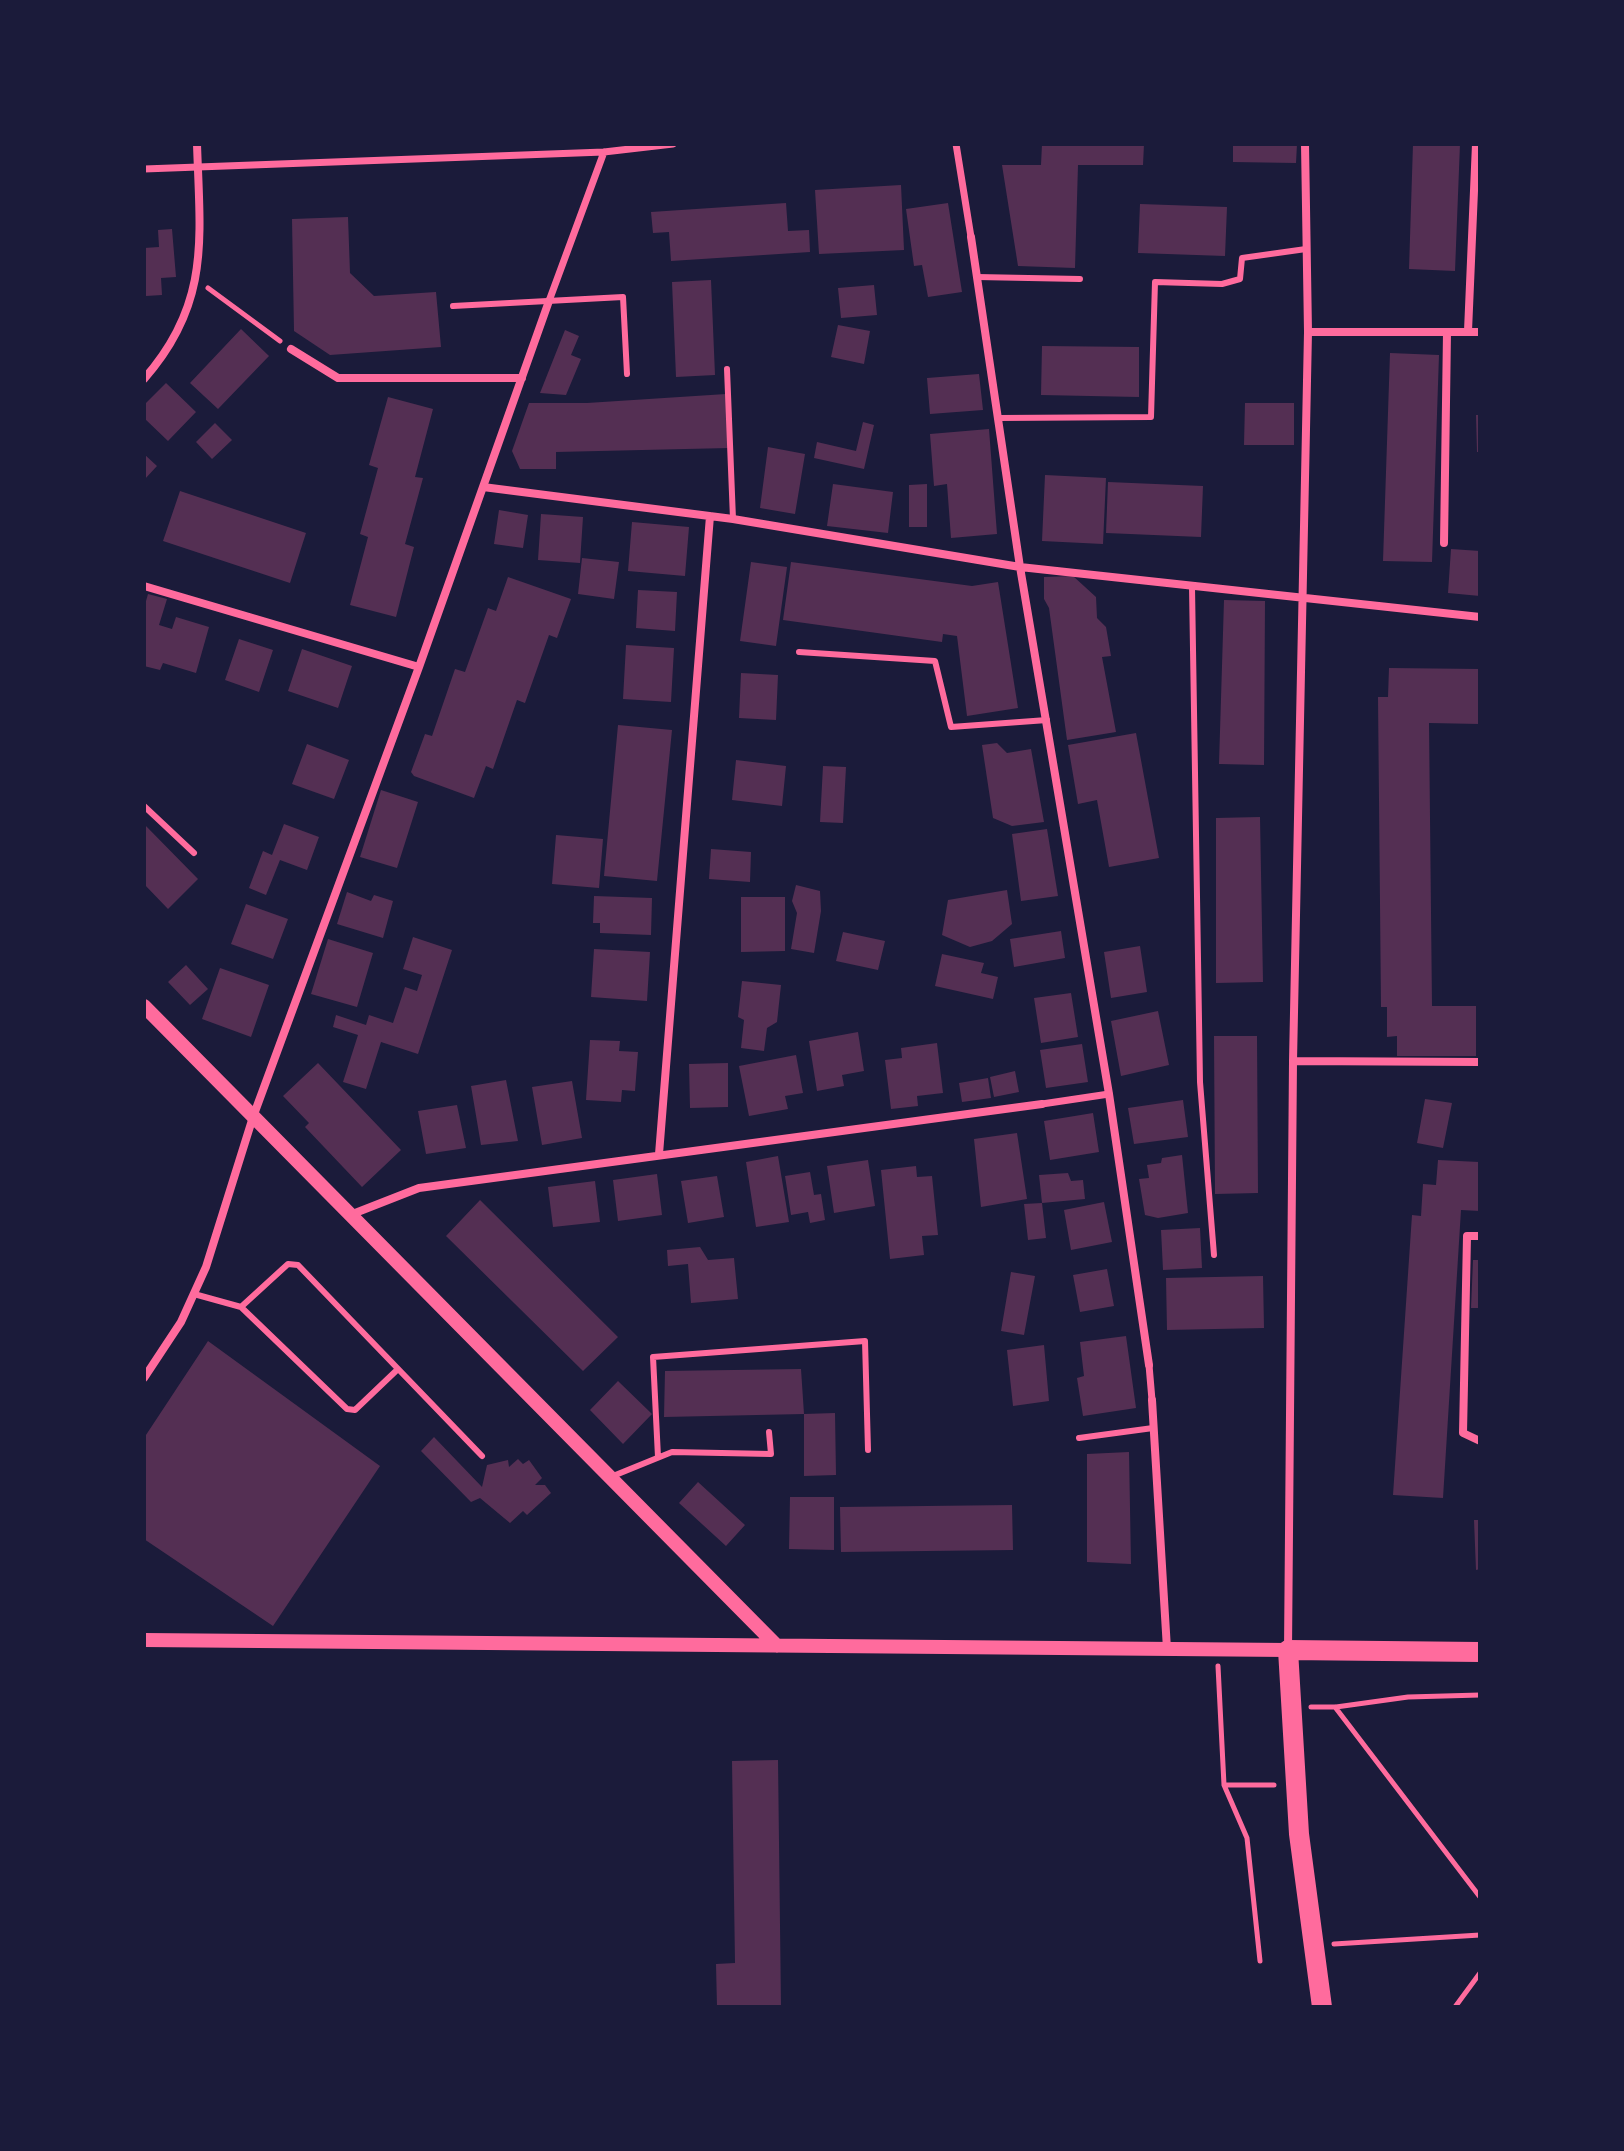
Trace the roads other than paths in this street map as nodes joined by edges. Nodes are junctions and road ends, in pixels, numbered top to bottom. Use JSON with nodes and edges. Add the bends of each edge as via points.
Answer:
{"nodes":[{"id":1,"x":197,"y":144,"type":"edge"},
{"id":2,"x":673,"y":144,"type":"edge"},
{"id":3,"x":956,"y":144,"type":"edge"},
{"id":4,"x":1305,"y":144,"type":"edge"},
{"id":5,"x":1476,"y":144,"type":"edge"},
{"id":6,"x":604,"y":152,"type":"junction"},
{"id":7,"x":198,"y":167,"type":"junction"},
{"id":8,"x":144,"y":169,"type":"edge"},
{"id":9,"x":971,"y":237,"type":"joint"},
{"id":10,"x":1306,"y":249,"type":"junction"},
{"id":11,"x":977,"y":277,"type":"junction"},
{"id":12,"x":1080,"y":279,"type":"dead end"},
{"id":13,"x":549,"y":301,"type":"junction"},
{"id":14,"x":453,"y":306,"type":"dead end"},
{"id":15,"x":1468,"y":331,"type":"junction"},
{"id":16,"x":1308,"y":332,"type":"junction"},
{"id":17,"x":1447,"y":332,"type":"junction"},
{"id":18,"x":1480,"y":332,"type":"edge"},
{"id":19,"x":291,"y":349,"type":"road end"},
{"id":20,"x":727,"y":369,"type":"dead end"},
{"id":21,"x":627,"y":374,"type":"dead end"},
{"id":22,"x":522,"y":378,"type":"junction"},
{"id":23,"x":144,"y":379,"type":"edge"},
{"id":24,"x":999,"y":418,"type":"junction"},
{"id":25,"x":483,"y":487,"type":"junction"},
{"id":26,"x":710,"y":516,"type":"junction"},
{"id":27,"x":733,"y":519,"type":"junction"},
{"id":28,"x":1444,"y":543,"type":"dead end"},
{"id":29,"x":1020,"y":567,"type":"junction"},
{"id":30,"x":144,"y":586,"type":"edge"},
{"id":31,"x":1192,"y":587,"type":"junction"},
{"id":32,"x":1301,"y":598,"type":"junction"},
{"id":33,"x":1480,"y":617,"type":"edge"},
{"id":34,"x":799,"y":652,"type":"dead end"},
{"id":35,"x":419,"y":667,"type":"junction"},
{"id":36,"x":1047,"y":720,"type":"junction"},
{"id":37,"x":144,"y":806,"type":"edge"},
{"id":38,"x":194,"y":853,"type":"dead end"},
{"id":39,"x":144,"y":1006,"type":"edge"},
{"id":40,"x":1293,"y":1061,"type":"junction"},
{"id":41,"x":1480,"y":1062,"type":"edge"},
{"id":42,"x":1109,"y":1094,"type":"junction"},
{"id":43,"x":1042,"y":1104,"type":"joint"},
{"id":44,"x":253,"y":1117,"type":"junction"},
{"id":45,"x":659,"y":1154,"type":"junction"},
{"id":46,"x":350,"y":1215,"type":"junction"},
{"id":47,"x":1480,"y":1236,"type":"edge"},
{"id":48,"x":1214,"y":1255,"type":"dead end"},
{"id":49,"x":194,"y":1294,"type":"junction"},
{"id":50,"x":241,"y":1307,"type":"junction"},
{"id":51,"x":1149,"y":1365,"type":"joint"},
{"id":52,"x":398,"y":1369,"type":"junction"},
{"id":53,"x":144,"y":1378,"type":"edge"},
{"id":54,"x":1152,"y":1400,"type":"joint"},
{"id":55,"x":1153,"y":1428,"type":"junction"},
{"id":56,"x":769,"y":1432,"type":"dead end"},
{"id":57,"x":1079,"y":1438,"type":"dead end"},
{"id":58,"x":1480,"y":1441,"type":"edge"},
{"id":59,"x":868,"y":1450,"type":"dead end"},
{"id":60,"x":482,"y":1456,"type":"dead end"},
{"id":61,"x":658,"y":1457,"type":"junction"},
{"id":62,"x":609,"y":1477,"type":"junction"},
{"id":63,"x":144,"y":1640,"type":"edge"},
{"id":64,"x":777,"y":1646,"type":"junction"},
{"id":65,"x":1167,"y":1649,"type":"junction"},
{"id":66,"x":1288,"y":1650,"type":"junction"},
{"id":67,"x":1480,"y":1652,"type":"edge"},
{"id":68,"x":1322,"y":2007,"type":"edge"}],
"edges":[{"from":1,"to":7,"type":"street"},
{"from":2,"to":6,"type":"street"},
{"from":3,"to":9,"type":"street"},
{"from":4,"to":10,"type":"street"},
{"from":5,"to":15,"type":"street"},
{"from":6,"to":7,"type":"street"},
{"from":6,"to":13,"type":"street"},
{"from":7,"to":8,"type":"street"},
{"from":7,"to":23,"type":"street","via":[[197,280],[173,340]]},
{"from":9,"to":11,"type":"street"},
{"from":10,"to":16,"type":"street"},
{"from":10,"to":24,"type":"lane","via":[[1242,258],[1240,279],[1222,284],[1155,282],[1151,417]]},
{"from":11,"to":12,"type":"lane"},
{"from":11,"to":24,"type":"street"},
{"from":13,"to":14,"type":"lane"},
{"from":13,"to":21,"type":"lane","via":[[623,297]]},
{"from":13,"to":22,"type":"street"},
{"from":15,"to":17,"type":"street"},
{"from":15,"to":18,"type":"street"},
{"from":16,"to":17,"type":"street"},
{"from":16,"to":32,"type":"street"},
{"from":17,"to":28,"type":"street"},
{"from":19,"to":22,"type":"street","via":[[338,378]]},
{"from":20,"to":27,"type":"lane"},
{"from":22,"to":25,"type":"street"},
{"from":24,"to":29,"type":"street"},
{"from":25,"to":26,"type":"street"},
{"from":25,"to":35,"type":"street"},
{"from":26,"to":27,"type":"street"},
{"from":26,"to":45,"type":"street"},
{"from":27,"to":29,"type":"street"},
{"from":29,"to":31,"type":"street"},
{"from":29,"to":36,"type":"street"},
{"from":30,"to":35,"type":"street"},
{"from":31,"to":32,"type":"street"},
{"from":31,"to":48,"type":"lane","via":[[1200,1082]]},
{"from":32,"to":33,"type":"street"},
{"from":32,"to":40,"type":"street"},
{"from":34,"to":36,"type":"lane","via":[[935,661],[951,727]]},
{"from":35,"to":44,"type":"street"},
{"from":36,"to":42,"type":"street"},
{"from":37,"to":38,"type":"lane"},
{"from":39,"to":44,"type":"street"},
{"from":40,"to":41,"type":"street"},
{"from":40,"to":66,"type":"street"},
{"from":42,"to":43,"type":"street"},
{"from":42,"to":51,"type":"street"},
{"from":43,"to":45,"type":"street"},
{"from":44,"to":46,"type":"street"},
{"from":44,"to":49,"type":"street"},
{"from":45,"to":46,"type":"street","via":[[419,1188]]},
{"from":46,"to":62,"type":"street"},
{"from":47,"to":58,"type":"street","via":[[1467,1236],[1463,1433]]},
{"from":49,"to":50,"type":"lane"},
{"from":49,"to":53,"type":"street"},
{"from":50,"to":52,"type":"lane","via":[[347,1409],[355,1410]]},
{"from":50,"to":52,"type":"lane","via":[[288,1264],[298,1265]]},
{"from":51,"to":54,"type":"street"},
{"from":52,"to":60,"type":"lane"},
{"from":54,"to":55,"type":"street"},
{"from":55,"to":57,"type":"lane"},
{"from":55,"to":65,"type":"street"},
{"from":56,"to":61,"type":"lane","via":[[771,1454],[672,1452]]},
{"from":59,"to":61,"type":"lane","via":[[865,1341],[653,1357]]},
{"from":61,"to":62,"type":"lane"},
{"from":62,"to":64,"type":"street"},
{"from":63,"to":64,"type":"street"},
{"from":64,"to":65,"type":"street"},
{"from":65,"to":66,"type":"street"},
{"from":66,"to":67,"type":"main road"},
{"from":66,"to":68,"type":"main road","via":[[1299,1834]]}]}
